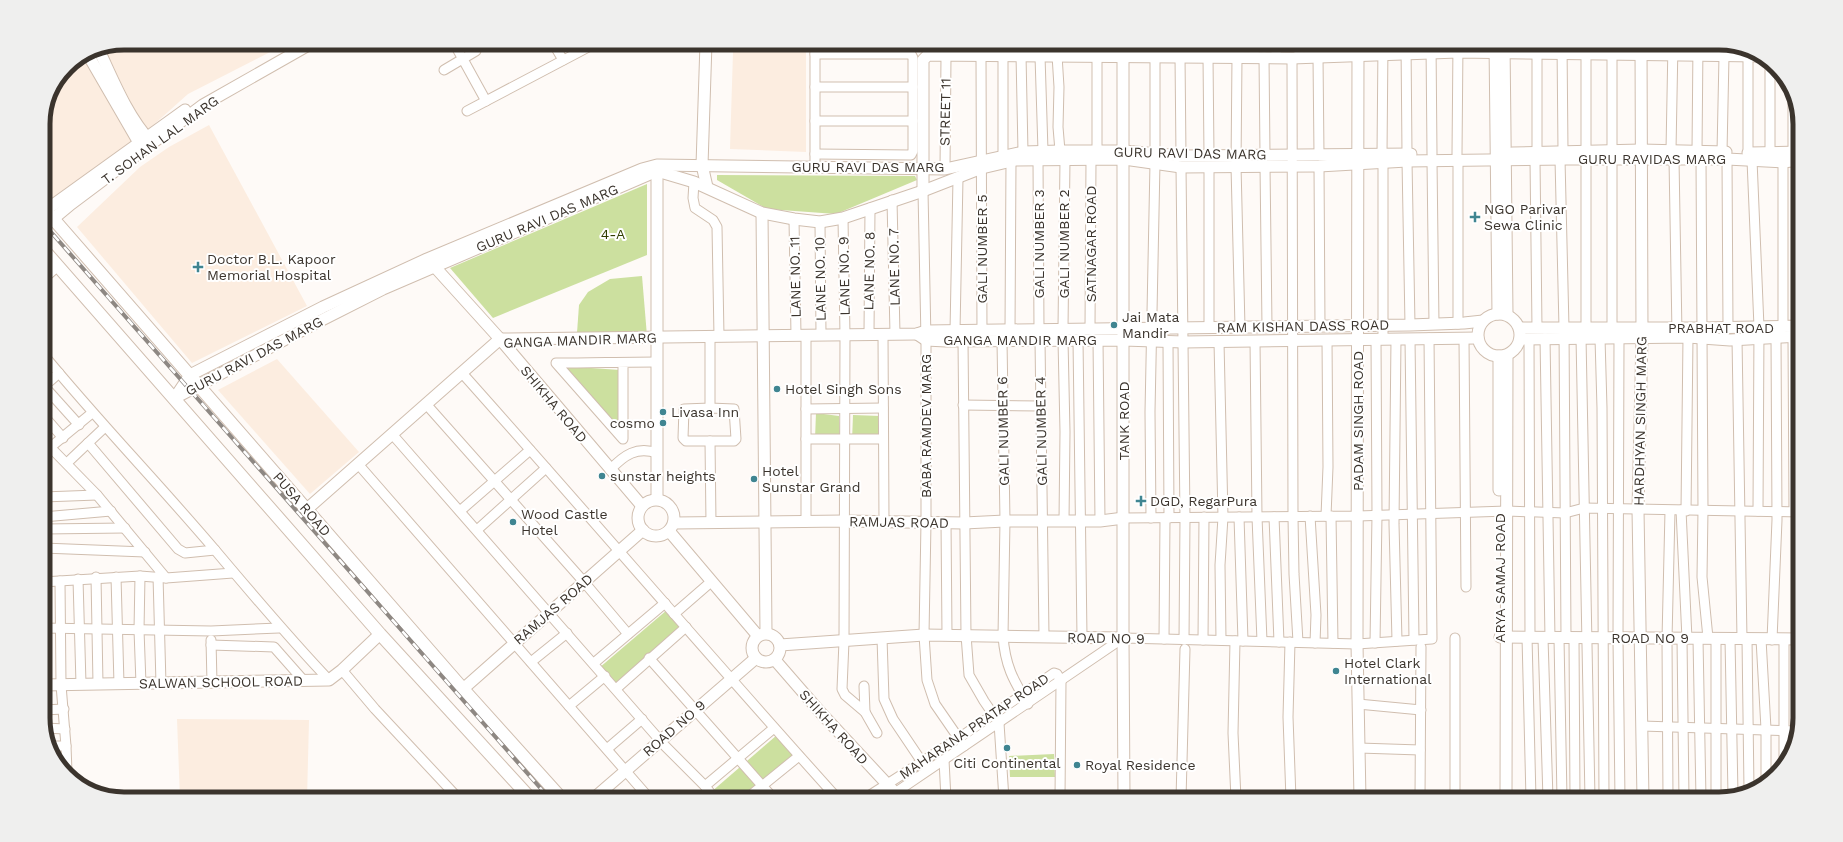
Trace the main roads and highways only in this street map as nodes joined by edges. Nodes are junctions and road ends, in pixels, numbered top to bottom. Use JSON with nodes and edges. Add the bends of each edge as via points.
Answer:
{"nodes":[{"id":1,"x":50,"y":215,"type":"edge"},
{"id":2,"x":50,"y":257,"type":"edge"},
{"id":3,"x":525,"y":792,"type":"edge"},
{"id":4,"x":556,"y":792,"type":"edge"}],
"edges":[{"from":1,"to":4,"type":"main road","name":"PUSA ROAD","via":[[190,376],[204,382],[207,395],[462,689]]},
{"from":2,"to":3,"type":"main road","name":"PUSA ROAD","via":[[380,634]]}]}
